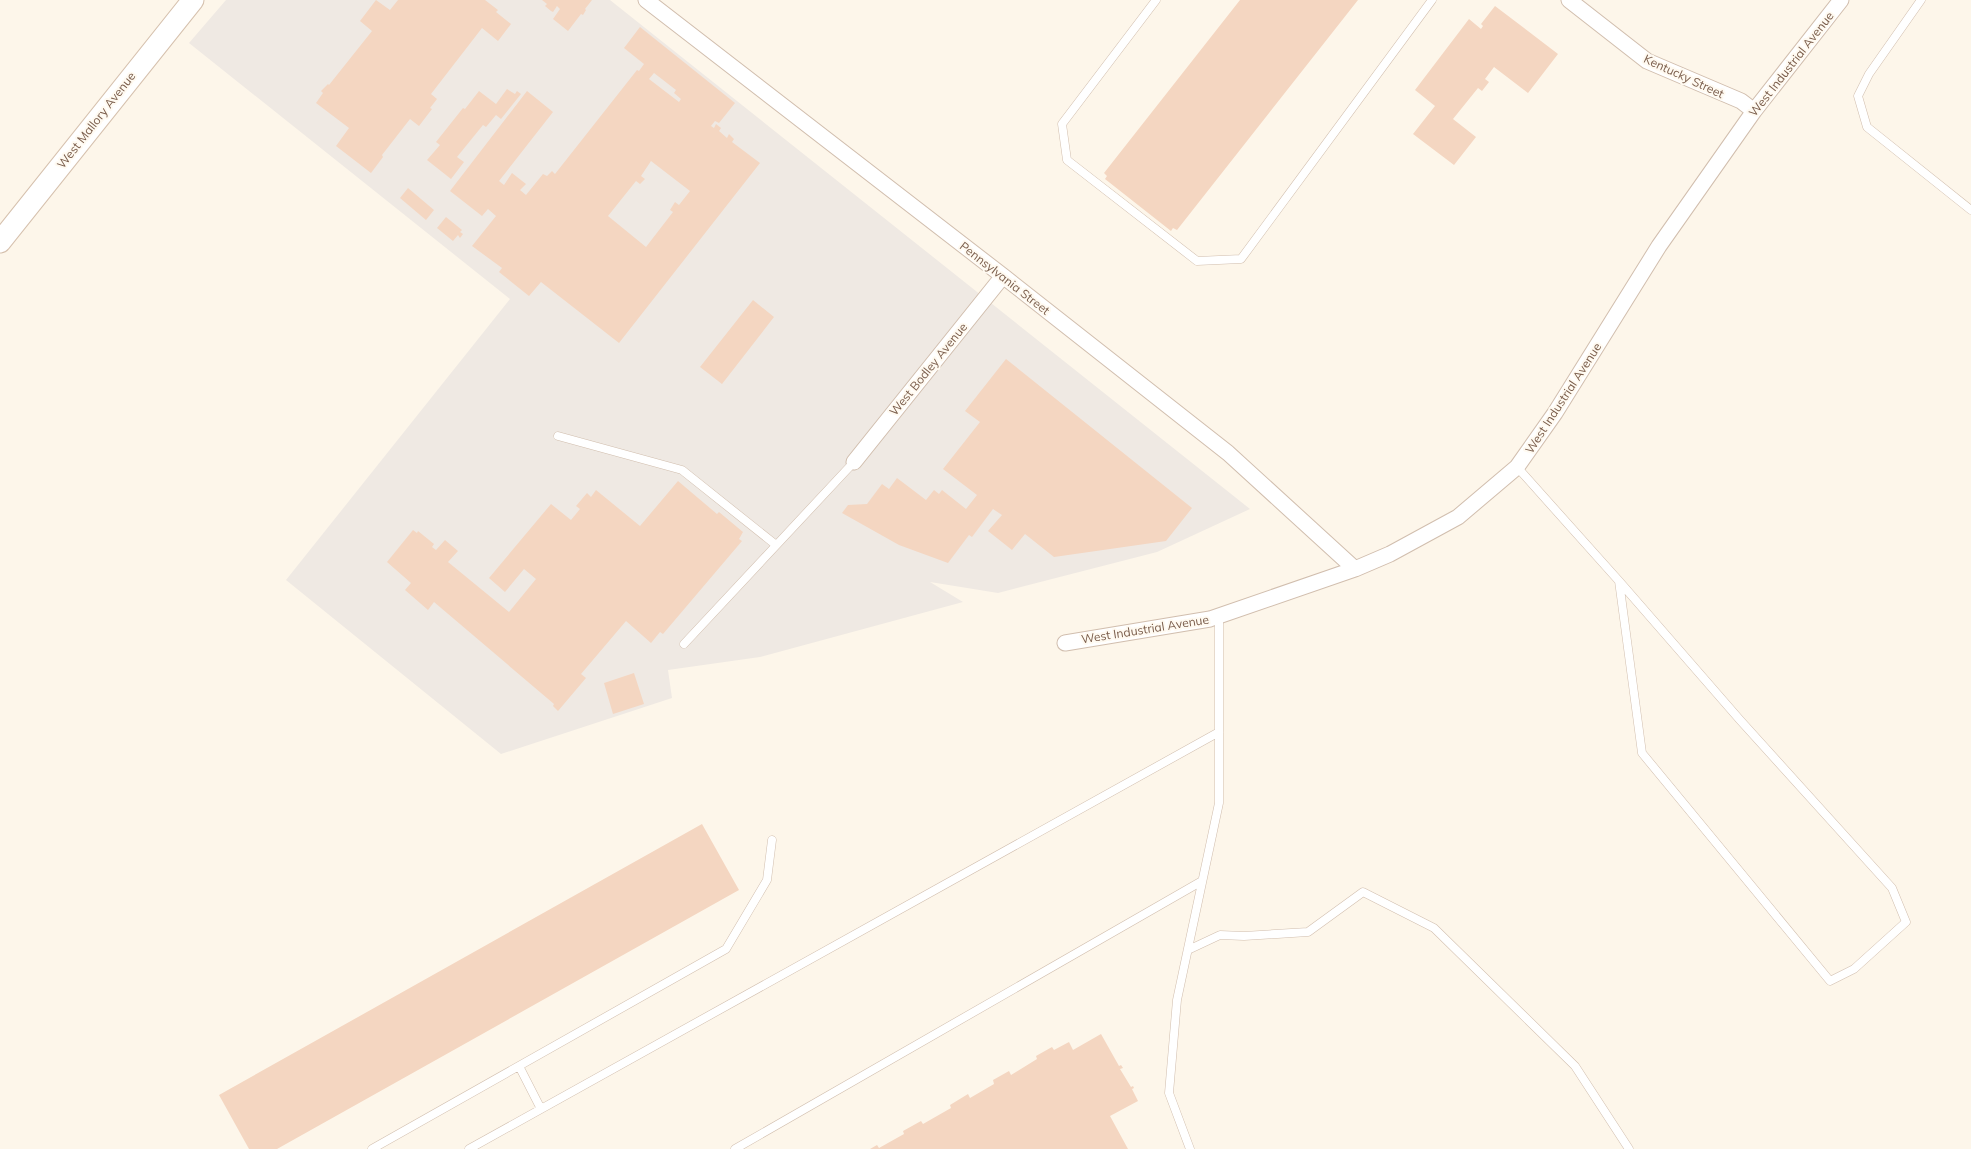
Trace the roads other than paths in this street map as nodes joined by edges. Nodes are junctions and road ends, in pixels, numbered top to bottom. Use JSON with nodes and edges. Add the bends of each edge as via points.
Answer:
{"nodes":[{"id":1,"x":193,"y":0,"type":"edge"},
{"id":2,"x":646,"y":0,"type":"edge"},
{"id":3,"x":1156,"y":0,"type":"edge"},
{"id":4,"x":1432,"y":0,"type":"edge"},
{"id":5,"x":1569,"y":0,"type":"edge"},
{"id":6,"x":1841,"y":0,"type":"edge"},
{"id":7,"x":1921,"y":0,"type":"edge"},
{"id":8,"x":1754,"y":111,"type":"junction"},
{"id":9,"x":1971,"y":210,"type":"edge"},
{"id":10,"x":2,"y":235,"type":"edge"},
{"id":11,"x":1003,"y":276,"type":"junction"},
{"id":12,"x":558,"y":436,"type":"dead end"},
{"id":13,"x":854,"y":462,"type":"joint"},
{"id":14,"x":1517,"y":467,"type":"junction"},
{"id":15,"x":776,"y":545,"type":"junction"},
{"id":16,"x":1355,"y":569,"type":"junction"},
{"id":17,"x":1619,"y":580,"type":"junction"},
{"id":18,"x":1219,"y":616,"type":"junction"},
{"id":19,"x":1065,"y":643,"type":"dead end"},
{"id":20,"x":684,"y":644,"type":"dead end"},
{"id":21,"x":1219,"y":732,"type":"junction"},
{"id":22,"x":772,"y":840,"type":"dead end"},
{"id":23,"x":1202,"y":881,"type":"junction"},
{"id":24,"x":1188,"y":950,"type":"junction"},
{"id":25,"x":519,"y":1066,"type":"junction"},
{"id":26,"x":541,"y":1109,"type":"junction"},
{"id":27,"x":372,"y":1149,"type":"edge"},
{"id":28,"x":469,"y":1149,"type":"edge"},
{"id":29,"x":735,"y":1149,"type":"edge"},
{"id":30,"x":1190,"y":1149,"type":"edge"},
{"id":31,"x":1630,"y":1149,"type":"edge"}],
"edges":[{"from":1,"to":10,"type":"main road","name":"West Mallory Avenue"},
{"from":2,"to":11,"type":"street","name":"Pennsylvania Street"},
{"from":3,"to":4,"type":"lane","via":[[1062,124],[1064,142],[1067,160],[1197,261],[1241,259]]},
{"from":5,"to":8,"type":"street","name":"Kentucky Street","via":[[1647,61],[1741,101]]},
{"from":6,"to":8,"type":"street","name":"West Industrial Avenue"},
{"from":7,"to":9,"type":"lane","via":[[1869,74],[1858,96],[1867,127]]},
{"from":8,"to":14,"type":"street","name":"West Industrial Avenue","via":[[1659,246],[1555,413]]},
{"from":11,"to":13,"type":"street","name":"West Bodley Avenue"},
{"from":11,"to":16,"type":"street","name":"Pennsylvania Street","via":[[1228,453]]},
{"from":12,"to":15,"type":"lane","via":[[682,470]]},
{"from":13,"to":15,"type":"lane"},
{"from":14,"to":16,"type":"street","name":"West Industrial Avenue","via":[[1458,517]]},
{"from":14,"to":17,"type":"lane"},
{"from":15,"to":20,"type":"lane"},
{"from":16,"to":18,"type":"street","name":"West Industrial Avenue"},
{"from":17,"to":17,"type":"lane","via":[[1642,753],[1830,982],[1854,969],[1906,922],[1892,888]]},
{"from":18,"to":19,"type":"street","name":"West Industrial Avenue"},
{"from":18,"to":21,"type":"lane"},
{"from":21,"to":23,"type":"lane","via":[[1219,803]]},
{"from":21,"to":26,"type":"lane"},
{"from":22,"to":25,"type":"lane","via":[[767,880],[726,949]]},
{"from":23,"to":24,"type":"lane"},
{"from":23,"to":29,"type":"lane"},
{"from":24,"to":30,"type":"lane","via":[[1177,1000],[1169,1093]]},
{"from":24,"to":31,"type":"lane","via":[[1220,936],[1308,932],[1363,892],[1434,928],[1575,1066]]},
{"from":25,"to":26,"type":"lane"},
{"from":25,"to":27,"type":"lane"},
{"from":26,"to":28,"type":"lane"}]}
